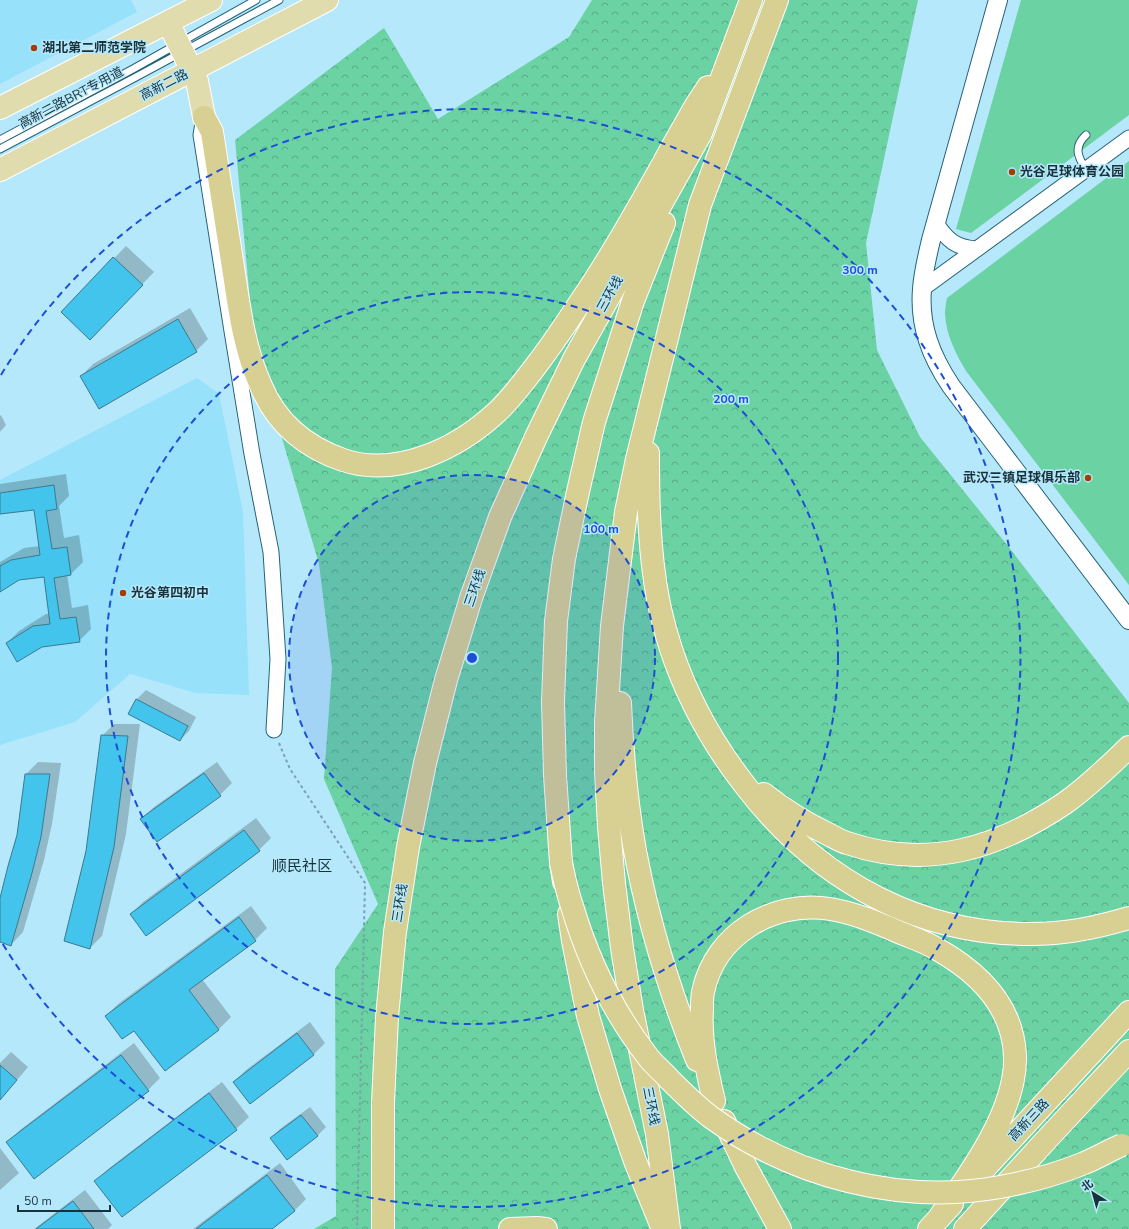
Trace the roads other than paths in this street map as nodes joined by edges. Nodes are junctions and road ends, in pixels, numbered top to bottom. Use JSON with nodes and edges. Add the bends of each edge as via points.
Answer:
{"nodes":[{"id":1,"x":212,"y":0,"type":"edge"},
{"id":2,"x":256,"y":0,"type":"edge"},
{"id":3,"x":279,"y":0,"type":"edge"},
{"id":4,"x":328,"y":0,"type":"edge"},
{"id":5,"x":751,"y":0,"type":"edge"},
{"id":6,"x":777,"y":0,"type":"edge"},
{"id":7,"x":998,"y":0,"type":"edge"},
{"id":8,"x":168,"y":22,"type":"junction"},
{"id":9,"x":732,"y":53,"type":"junction"},
{"id":10,"x":184,"y":55,"type":"junction"},
{"id":11,"x":0,"y":108,"type":"edge"},
{"id":12,"x":204,"y":117,"type":"junction"},
{"id":13,"x":701,"y":133,"type":"junction"},
{"id":14,"x":1086,"y":135,"type":"dead end"},
{"id":15,"x":1129,"y":138,"type":"edge"},
{"id":16,"x":0,"y":140,"type":"edge"},
{"id":17,"x":0,"y":149,"type":"edge"},
{"id":18,"x":0,"y":170,"type":"edge"},
{"id":19,"x":1086,"y":170,"type":"junction"},
{"id":20,"x":936,"y":223,"type":"junction"},
{"id":21,"x":976,"y":250,"type":"junction"},
{"id":22,"x":922,"y":289,"type":"junction"},
{"id":23,"x":651,"y":402,"type":"junction"},
{"id":24,"x":618,"y":571,"type":"junction"},
{"id":25,"x":1129,"y":620,"type":"edge"},
{"id":26,"x":274,"y":730,"type":"road end"},
{"id":27,"x":1129,"y":747,"type":"edge"},
{"id":28,"x":730,"y":766,"type":"junction"},
{"id":29,"x":561,"y":863,"type":"junction"},
{"id":30,"x":1129,"y":918,"type":"edge"},
{"id":31,"x":1129,"y":1012,"type":"edge"},
{"id":32,"x":1129,"y":1051,"type":"edge"},
{"id":33,"x":714,"y":1101,"type":"junction"},
{"id":34,"x":1129,"y":1140,"type":"edge"},
{"id":35,"x":935,"y":1222,"type":"edge"},
{"id":36,"x":383,"y":1229,"type":"edge"},
{"id":37,"x":510,"y":1229,"type":"edge"},
{"id":38,"x":546,"y":1229,"type":"edge"},
{"id":39,"x":663,"y":1229,"type":"edge"},
{"id":40,"x":669,"y":1229,"type":"edge"},
{"id":41,"x":780,"y":1229,"type":"edge"},
{"id":42,"x":965,"y":1229,"type":"edge"}],
"edges":[{"from":1,"to":8,"type":"main road"},
{"from":2,"to":10,"type":"lane","name":"高新二路BRT专用道"},
{"from":3,"to":10,"type":"lane","name":"高新二路BRT专用道"},
{"from":4,"to":10,"type":"main road","name":"高新二路"},
{"from":5,"to":9,"type":"highway","name":"三环线"},
{"from":6,"to":23,"type":"highway","name":"三环线","via":[[700,205]]},
{"from":7,"to":20,"type":"street"},
{"from":8,"to":10,"type":"main road"},
{"from":8,"to":11,"type":"main road"},
{"from":9,"to":12,"type":"highway","via":[[695,107],[616,246],[569,319],[519,389],[497,412],[448,447],[422,458],[398,464],[368,465],[327,454],[306,442],[287,426],[261,388],[244,332],[212,132]]},
{"from":9,"to":13,"type":"highway","name":"三环线"},
{"from":10,"to":12,"type":"main road","via":[[197,81]]},
{"from":10,"to":16,"type":"lane","name":"高新二路BRT专用道","via":[[79,98]]},
{"from":10,"to":17,"type":"lane","name":"高新二路BRT专用道","via":[[136,77]]},
{"from":10,"to":18,"type":"main road","name":"高新二路"},
{"from":12,"to":26,"type":"street","via":[[201,135],[252,454],[271,552],[278,659]]},
{"from":13,"to":29,"type":"highway","via":[[633,301],[594,422],[564,559],[556,621],[553,702]]},
{"from":13,"to":36,"type":"highway","name":"三环线","via":[[574,359],[536,437],[500,517],[446,680],[425,763],[396,924],[387,1017],[383,1103]]},
{"from":14,"to":19,"type":"lane","via":[[1078,145],[1078,154]]},
{"from":15,"to":19,"type":"street"},
{"from":19,"to":21,"type":"street"},
{"from":20,"to":21,"type":"street","via":[[949,241],[966,249]]},
{"from":20,"to":22,"type":"street"},
{"from":21,"to":22,"type":"street"},
{"from":22,"to":25,"type":"street","via":[[925,329],[939,368]]},
{"from":23,"to":24,"type":"highway","name":"三环线","via":[[626,512]]},
{"from":23,"to":28,"type":"highway","via":[[648,514],[658,600],[672,650],[688,692]]},
{"from":24,"to":33,"type":"highway","via":[[621,728],[634,843],[648,911],[670,987]]},
{"from":24,"to":40,"type":"highway","name":"三环线","bridge":true,"via":[[606,722],[609,827],[622,948],[657,1134]]},
{"from":27,"to":28,"type":"highway","via":[[1093,781],[1036,821],[1004,837],[966,850],[926,856],[885,853],[846,843],[810,826],[781,808]]},
{"from":28,"to":30,"type":"highway","via":[[757,802],[809,854],[842,878],[881,900],[923,918],[967,929],[1011,934],[1056,933],[1101,926]]},
{"from":29,"to":34,"type":"highway","bridge":true,"via":[[571,906],[597,973],[625,1023],[649,1058],[711,1118],[747,1141],[786,1161],[826,1176],[869,1186],[912,1192],[955,1192],[999,1187],[1041,1178],[1082,1164]]},
{"from":29,"to":39,"type":"highway","bridge":true,"via":[[588,1016],[635,1161]]},
{"from":31,"to":35,"type":"highway","name":"高新三路"},
{"from":32,"to":42,"type":"highway","name":"高新三路"},
{"from":33,"to":35,"type":"highway","via":[[704,1056],[702,993],[708,973],[718,954],[732,938],[749,925],[788,910],[829,909],[877,923],[936,948],[962,964],[995,998],[1007,1017],[1015,1056],[1008,1100],[998,1124],[971,1174]]},
{"from":33,"to":41,"type":"highway","bridge":true},
{"from":37,"to":38,"type":"highway"}]}
